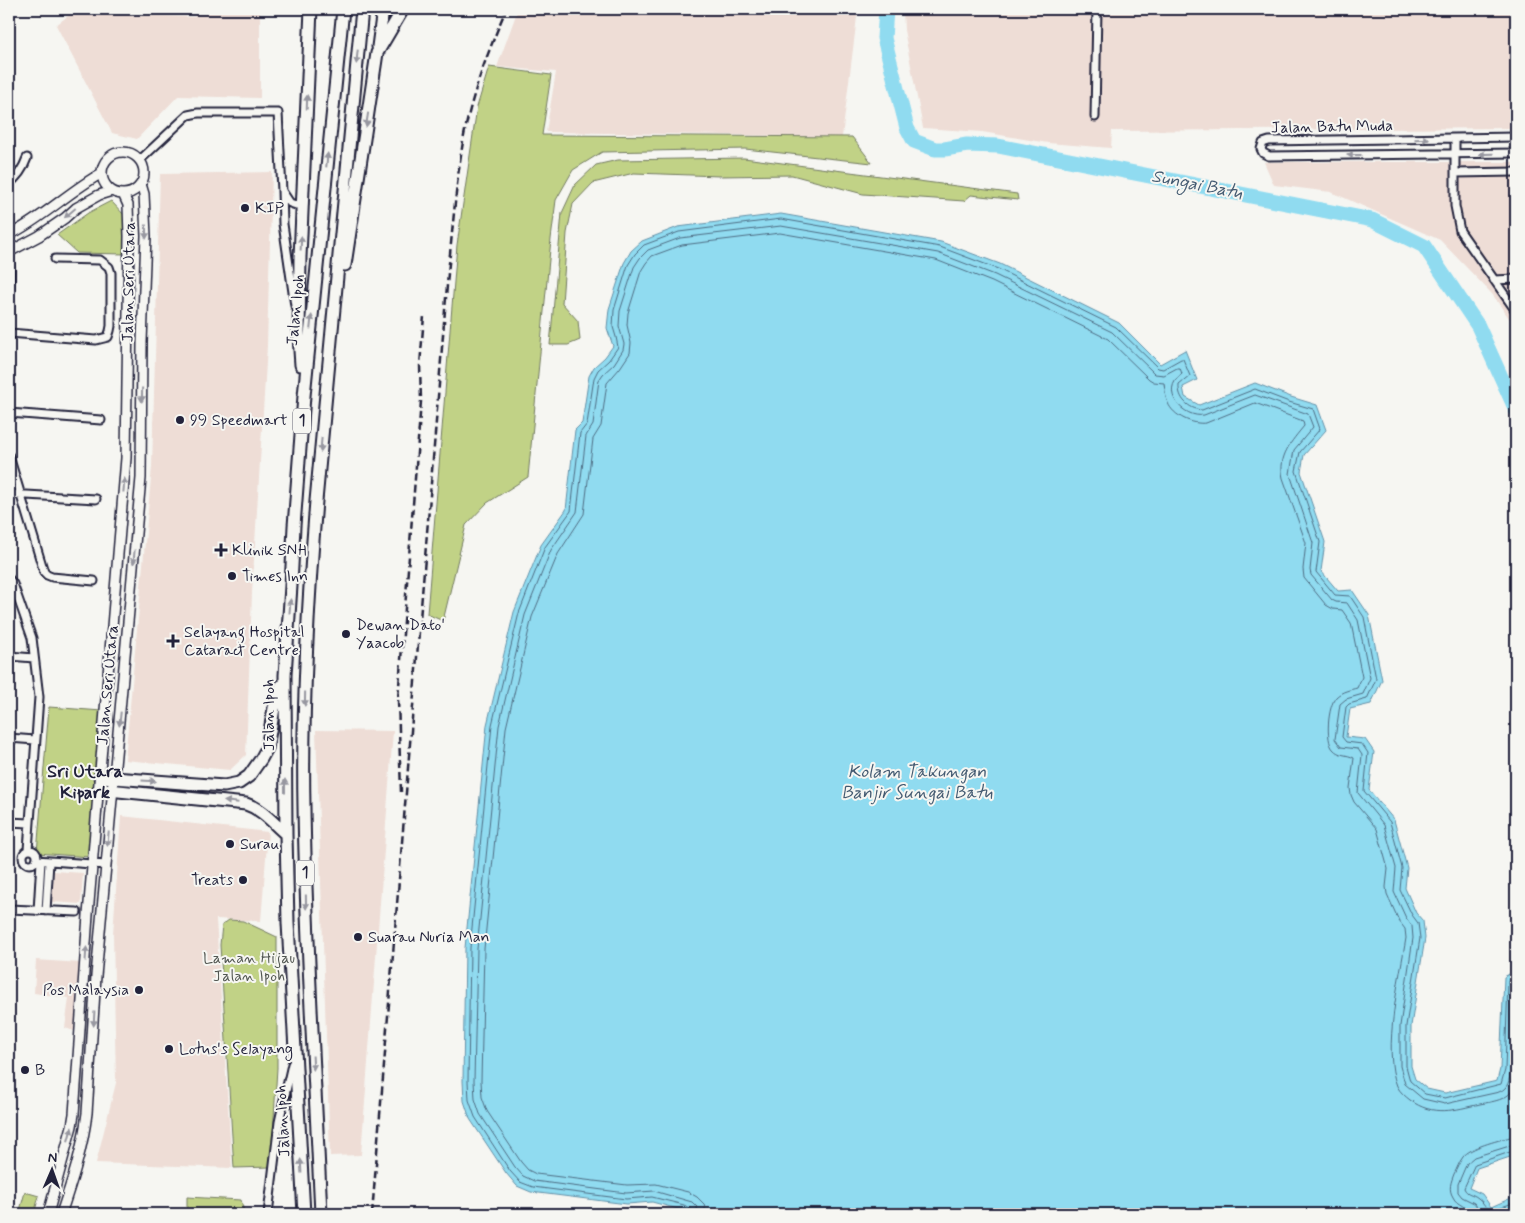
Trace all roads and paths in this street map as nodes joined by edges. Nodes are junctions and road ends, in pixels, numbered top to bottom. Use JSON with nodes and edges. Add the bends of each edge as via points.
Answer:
{"nodes":[{"id":1,"x":311,"y":9,"type":"edge"},
{"id":2,"x":343,"y":9,"type":"edge"},
{"id":3,"x":362,"y":9,"type":"edge"},
{"id":4,"x":383,"y":9,"type":"edge"},
{"id":5,"x":403,"y":9,"type":"edge"},
{"id":6,"x":1097,"y":9,"type":"edge"},
{"id":7,"x":377,"y":53,"type":"junction"},
{"id":8,"x":1095,"y":117,"type":"dead end"},
{"id":9,"x":1456,"y":138,"type":"junction"},
{"id":10,"x":1516,"y":138,"type":"edge"},
{"id":11,"x":1516,"y":153,"type":"edge"},
{"id":12,"x":1455,"y":154,"type":"junction"},
{"id":13,"x":27,"y":158,"type":"dead end"},
{"id":14,"x":140,"y":160,"type":"junction"},
{"id":15,"x":1516,"y":172,"type":"edge"},
{"id":16,"x":102,"y":173,"type":"junction"},
{"id":17,"x":1455,"y":173,"type":"junction"},
{"id":18,"x":9,"y":183,"type":"edge"},
{"id":19,"x":141,"y":184,"type":"junction"},
{"id":20,"x":112,"y":191,"type":"junction"},
{"id":21,"x":282,"y":191,"type":"junction"},
{"id":22,"x":122,"y":194,"type":"junction"},
{"id":23,"x":303,"y":200,"type":"junction"},
{"id":24,"x":9,"y":235,"type":"edge"},
{"id":25,"x":9,"y":252,"type":"edge"},
{"id":26,"x":55,"y":259,"type":"dead end"},
{"id":27,"x":1516,"y":279,"type":"edge"},
{"id":28,"x":1494,"y":280,"type":"junction"},
{"id":29,"x":1516,"y":311,"type":"edge"},
{"id":30,"x":9,"y":313,"type":"edge"},
{"id":31,"x":9,"y":333,"type":"edge"},
{"id":32,"x":299,"y":336,"type":"junction"},
{"id":33,"x":304,"y":396,"type":"junction"},
{"id":34,"x":326,"y":397,"type":"junction"},
{"id":35,"x":9,"y":413,"type":"edge"},
{"id":36,"x":101,"y":420,"type":"dead end"},
{"id":37,"x":9,"y":456,"type":"edge"},
{"id":38,"x":9,"y":494,"type":"edge"},
{"id":39,"x":20,"y":494,"type":"junction"},
{"id":40,"x":96,"y":499,"type":"dead end"},
{"id":41,"x":9,"y":579,"type":"edge"},
{"id":42,"x":94,"y":581,"type":"dead end"},
{"id":43,"x":9,"y":656,"type":"edge"},
{"id":44,"x":34,"y":658,"type":"junction"},
{"id":45,"x":285,"y":675,"type":"junction"},
{"id":46,"x":9,"y":738,"type":"edge"},
{"id":47,"x":35,"y":740,"type":"junction"},
{"id":48,"x":114,"y":779,"type":"junction"},
{"id":49,"x":100,"y":783,"type":"junction"},
{"id":50,"x":113,"y":791,"type":"junction"},
{"id":51,"x":9,"y":822,"type":"edge"},
{"id":52,"x":29,"y":823,"type":"junction"},
{"id":53,"x":286,"y":834,"type":"junction"},
{"id":54,"x":28,"y":850,"type":"junction"},
{"id":55,"x":42,"y":861,"type":"junction"},
{"id":56,"x":93,"y":864,"type":"junction"},
{"id":57,"x":106,"y":865,"type":"junction"},
{"id":58,"x":9,"y":909,"type":"edge"},
{"id":59,"x":38,"y":911,"type":"junction"},
{"id":60,"x":46,"y":911,"type":"junction"},
{"id":61,"x":77,"y":912,"type":"dead end"},
{"id":62,"x":296,"y":1049,"type":"junction"},
{"id":63,"x":48,"y":1214,"type":"edge"},
{"id":64,"x":61,"y":1214,"type":"edge"},
{"id":65,"x":268,"y":1214,"type":"edge"},
{"id":66,"x":304,"y":1214,"type":"edge"},
{"id":67,"x":321,"y":1214,"type":"edge"}],
"edges":[{"from":23,"to":1,"type":"highway","one_way":true},
{"from":33,"to":2,"type":"highway","name":"Jalan Ipoh","number":"1","one_way":true},
{"from":3,"to":34,"type":"highway","name":"Jalan Ipoh","number":"1","one_way":true},
{"from":4,"to":7,"type":"highway"},
{"from":5,"to":7,"type":"highway"},
{"from":6,"to":8,"type":"street"},
{"from":7,"to":34,"type":"highway","one_way":true},
{"from":9,"to":10,"type":"street","name":"Jalan Batu Muda"},
{"from":9,"to":12,"type":"street"},
{"from":12,"to":9,"type":"street","name":"Jalan Batu Muda","one_way":true,"via":[[1268,156],[1261,149],[1268,141]]},
{"from":11,"to":12,"type":"street","name":"Jalan Batu Muda","one_way":true},
{"from":12,"to":17,"type":"street"},
{"from":13,"to":18,"type":"street","via":[[16,179]]},
{"from":14,"to":16,"type":"street","via":[[130,153],[112,155]]},
{"from":14,"to":19,"type":"street","via":[[144,172]]},
{"from":14,"to":21,"type":"street","via":[[188,115],[278,113]]},
{"from":15,"to":17,"type":"street"},
{"from":16,"to":20,"type":"street"},
{"from":16,"to":24,"type":"street"},
{"from":17,"to":28,"type":"street","via":[[1455,206],[1460,231]]},
{"from":19,"to":22,"type":"street","via":[[130,193]]},
{"from":19,"to":48,"type":"street","name":"Jalan Seri Utara","one_way":true,"via":[[146,236],[141,478]]},
{"from":20,"to":22,"type":"street"},
{"from":20,"to":25,"type":"street","one_way":true,"via":[[76,208],[39,236]]},
{"from":21,"to":23,"type":"street","via":[[290,203],[296,205]]},
{"from":21,"to":32,"type":"street","via":[[283,224]]},
{"from":49,"to":22,"type":"street","name":"Jalan Seri Utara","one_way":true,"via":[[126,458],[129,236],[128,205]]},
{"from":32,"to":23,"type":"highway","one_way":true},
{"from":25,"to":30,"type":"street"},
{"from":26,"to":31,"type":"street","via":[[100,260],[109,267],[111,326],[108,337],[96,340]]},
{"from":27,"to":28,"type":"street"},
{"from":28,"to":29,"type":"street"},
{"from":32,"to":33,"type":"highway"},
{"from":45,"to":33,"type":"highway","name":"Jalan Ipoh","number":"1","one_way":true},
{"from":34,"to":67,"type":"highway","name":"Jalan Ipoh","number":"1","one_way":true,"via":[[311,562],[304,796],[308,956]]},
{"from":35,"to":36,"type":"street"},
{"from":37,"to":39,"type":"street"},
{"from":38,"to":39,"type":"street"},
{"from":39,"to":40,"type":"street"},
{"from":39,"to":42,"type":"street","via":[[44,572]]},
{"from":41,"to":44,"type":"street","via":[[32,638]]},
{"from":43,"to":44,"type":"street"},
{"from":44,"to":47,"type":"street","via":[[38,697]]},
{"from":48,"to":45,"type":"highway","one_way":true,"via":[[224,786],[239,783],[249,776],[267,748],[274,708]]},
{"from":53,"to":45,"type":"highway","name":"Jalan Ipoh","number":"1","one_way":true},
{"from":46,"to":47,"type":"street"},
{"from":47,"to":52,"type":"street"},
{"from":48,"to":49,"type":"highway"},
{"from":48,"to":50,"type":"street","name":"Jalan Seri Utara"},
{"from":49,"to":50,"type":"highway"},
{"from":49,"to":56,"type":"street","name":"Jalan Seri Utara"},
{"from":53,"to":50,"type":"highway","one_way":true,"via":[[255,806]]},
{"from":50,"to":57,"type":"street","name":"Jalan Seri Utara","one_way":true},
{"from":51,"to":52,"type":"street"},
{"from":52,"to":54,"type":"street"},
{"from":53,"to":62,"type":"highway","name":"Jalan Ipoh","number":"1"},
{"from":54,"to":55,"type":"street"},
{"from":54,"to":55,"type":"street","via":[[23,854],[24,861],[30,864]]},
{"from":55,"to":56,"type":"street"},
{"from":55,"to":59,"type":"street"},
{"from":55,"to":60,"type":"street"},
{"from":56,"to":57,"type":"street"},
{"from":63,"to":56,"type":"street","name":"Jalan Seri Utara","one_way":true,"via":[[74,1114]]},
{"from":57,"to":64,"type":"street","name":"Jalan Seri Utara","one_way":true,"via":[[88,1113]]},
{"from":58,"to":59,"type":"street"},
{"from":59,"to":60,"type":"street"},
{"from":60,"to":61,"type":"street"},
{"from":62,"to":65,"type":"street","via":[[279,1122]]},
{"from":66,"to":62,"type":"highway","name":"Jalan Ipoh","number":"1","one_way":true}]}
